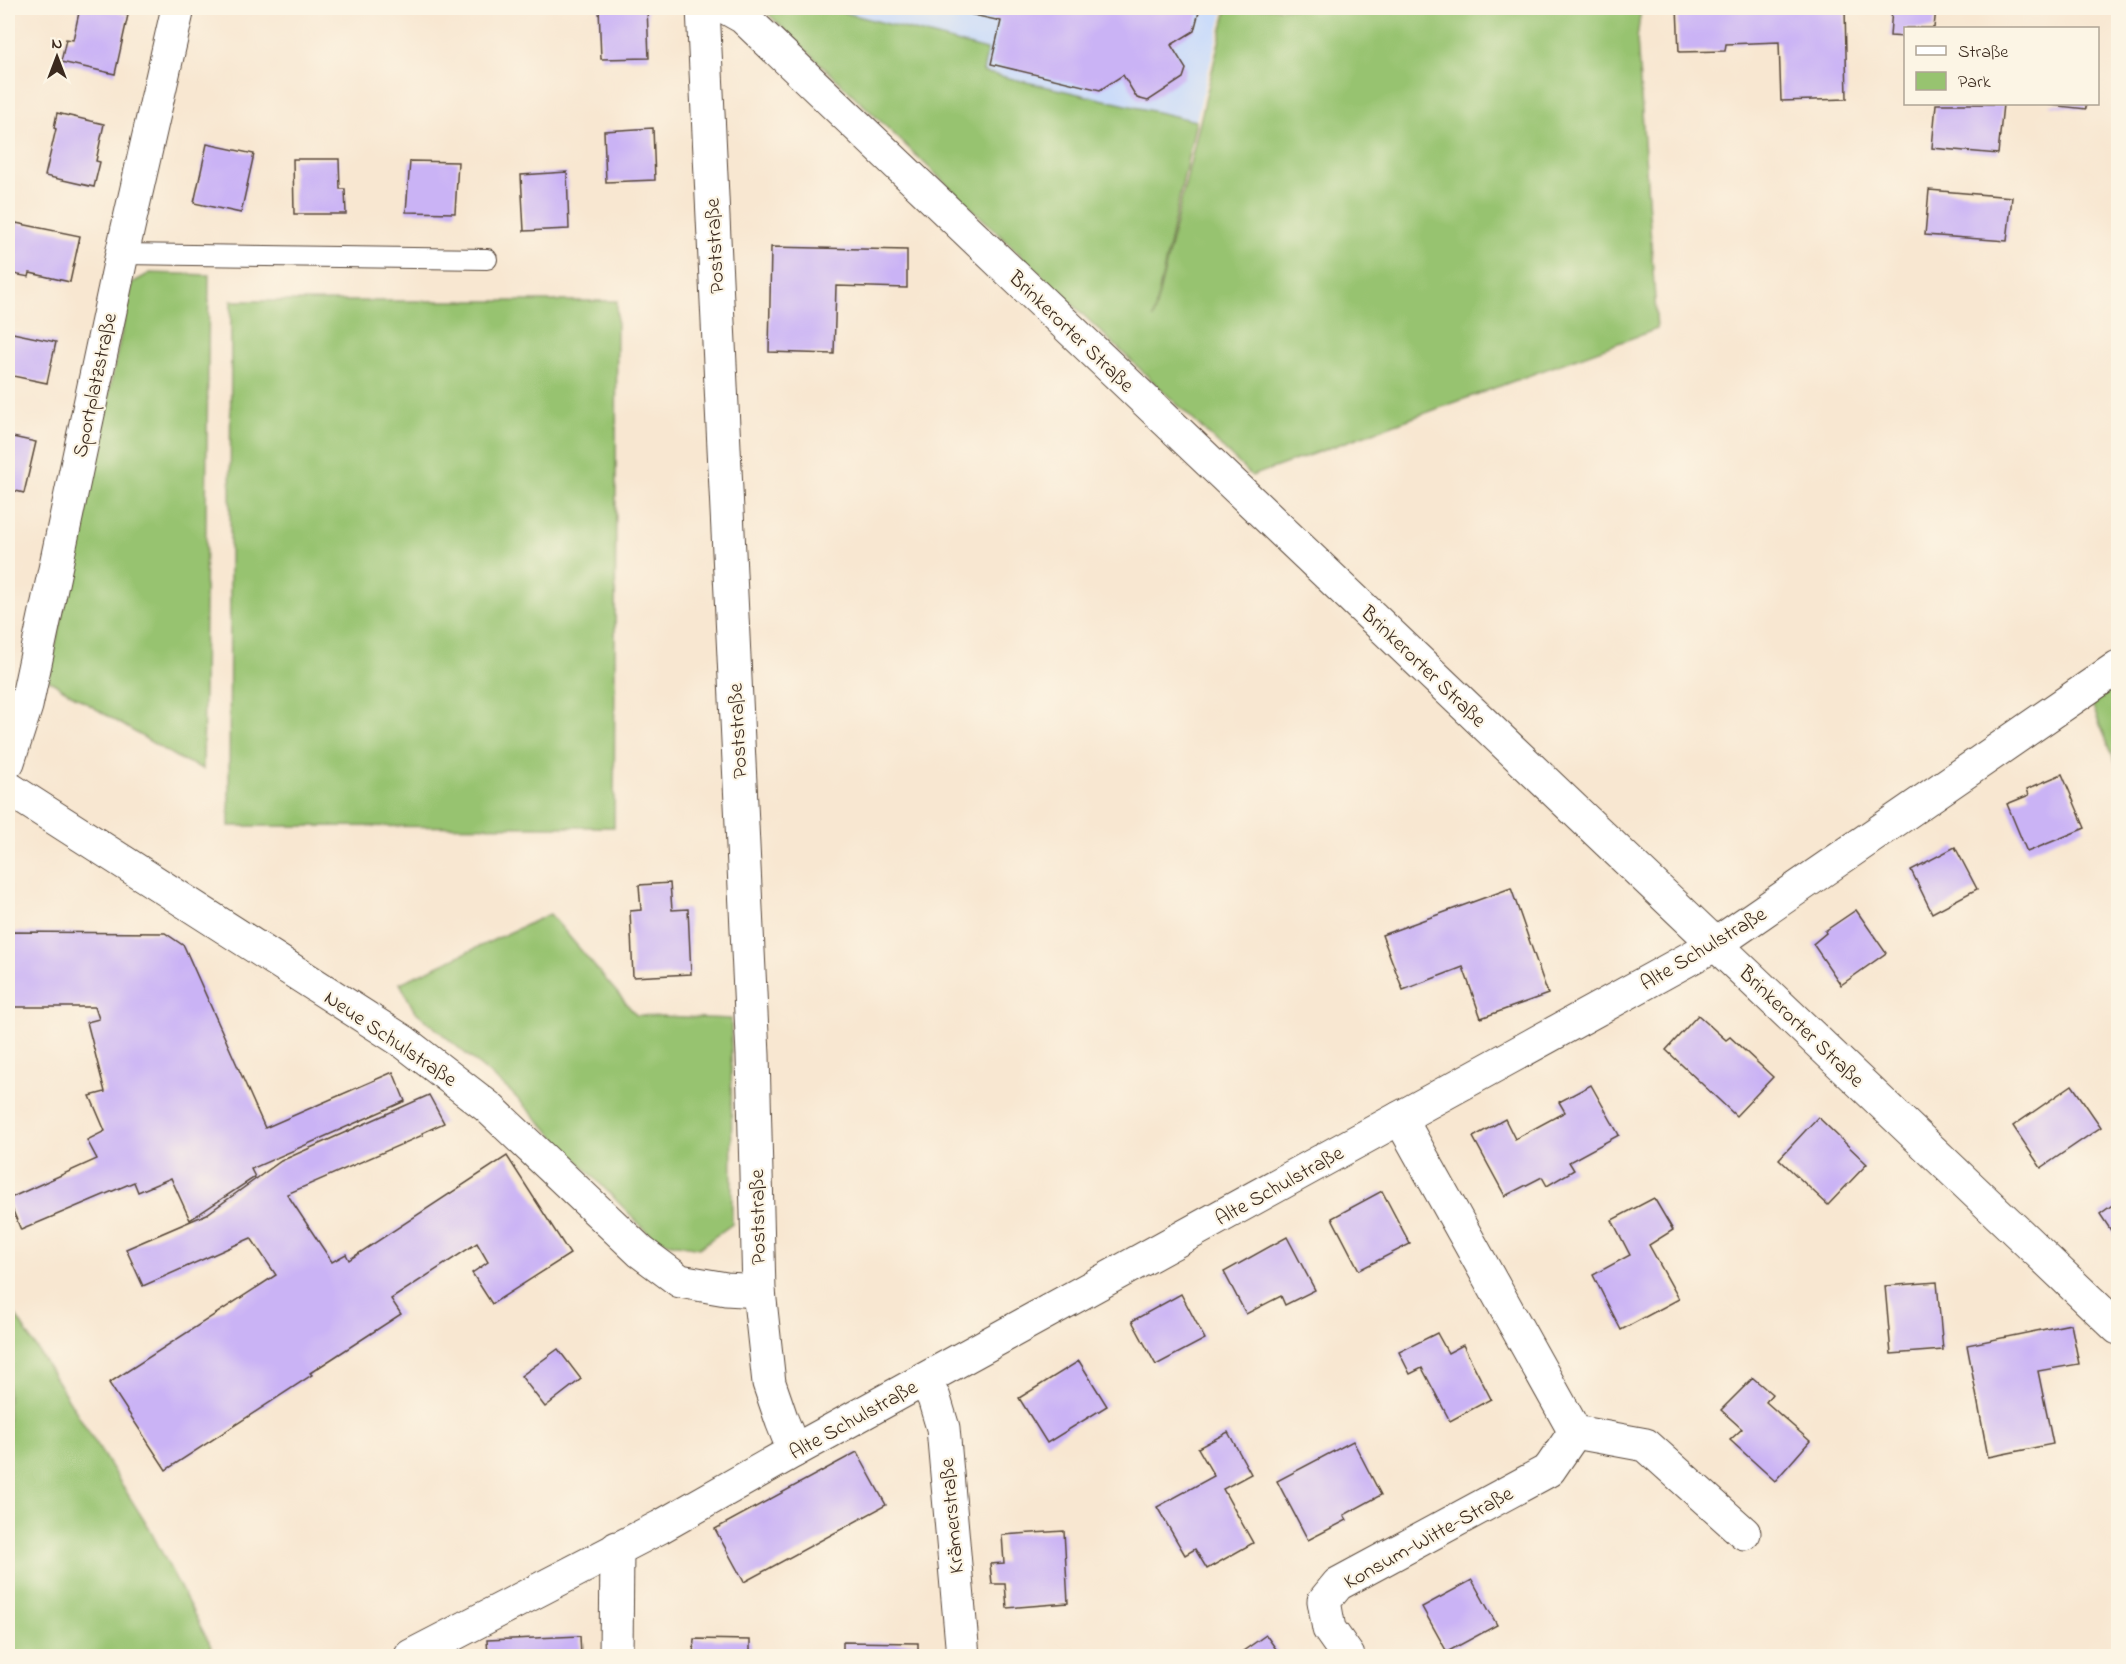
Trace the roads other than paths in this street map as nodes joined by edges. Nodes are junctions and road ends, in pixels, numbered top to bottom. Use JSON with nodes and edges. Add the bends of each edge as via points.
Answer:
{"nodes":[{"id":1,"x":178,"y":8,"type":"edge"},
{"id":2,"x":703,"y":8,"type":"edge"},
{"id":3,"x":727,"y":8,"type":"edge"},
{"id":4,"x":122,"y":254,"type":"junction"},
{"id":5,"x":487,"y":259,"type":"dead end"},
{"id":6,"x":2118,"y":667,"type":"edge"},
{"id":7,"x":8,"y":762,"type":"edge"},
{"id":8,"x":8,"y":788,"type":"edge"},
{"id":9,"x":1716,"y":944,"type":"junction"},
{"id":10,"x":1400,"y":1118,"type":"junction"},
{"id":11,"x":759,"y":1291,"type":"junction"},
{"id":12,"x":2118,"y":1328,"type":"edge"},
{"id":13,"x":924,"y":1380,"type":"junction"},
{"id":14,"x":1575,"y":1432,"type":"junction"},
{"id":15,"x":794,"y":1450,"type":"junction"},
{"id":16,"x":1743,"y":1533,"type":"dead end"},
{"id":17,"x":617,"y":1548,"type":"junction"},
{"id":18,"x":411,"y":1656,"type":"edge"},
{"id":19,"x":616,"y":1656,"type":"edge"},
{"id":20,"x":963,"y":1656,"type":"edge"},
{"id":21,"x":1348,"y":1656,"type":"edge"}],
"edges":[{"from":1,"to":4,"type":"street","name":"Sportplatzstraße"},
{"from":2,"to":11,"type":"street","name":"Poststraße","via":[[753,1055]]},
{"from":3,"to":9,"type":"street","name":"Brinkerorter Straße","via":[[743,17]]},
{"from":4,"to":5,"type":"lane"},
{"from":4,"to":7,"type":"street","name":"Sportplatzstraße","via":[[26,706]]},
{"from":6,"to":9,"type":"street","name":"Alte Schulstraße"},
{"from":8,"to":11,"type":"street","name":"Neue Schulstraße","via":[[404,1042],[488,1107],[641,1252],[680,1281]]},
{"from":9,"to":10,"type":"street","name":"Alte Schulstraße"},
{"from":9,"to":12,"type":"street","name":"Brinkerorter Straße"},
{"from":10,"to":13,"type":"street","name":"Alte Schulstraße"},
{"from":10,"to":14,"type":"street"},
{"from":11,"to":15,"type":"street","name":"Poststraße","via":[[769,1383]]},
{"from":13,"to":15,"type":"street","name":"Alte Schulstraße"},
{"from":13,"to":20,"type":"street","name":"Krämerstraße","via":[[943,1428]]},
{"from":14,"to":16,"type":"street","via":[[1646,1445]]},
{"from":14,"to":21,"type":"street","name":"Konsum-Witte-Straße","via":[[1549,1470],[1338,1584],[1324,1601],[1329,1629]]},
{"from":15,"to":17,"type":"street","name":"Alte Schulstraße"},
{"from":17,"to":18,"type":"street","name":"Alte Schulstraße"},
{"from":17,"to":19,"type":"street"}]}
